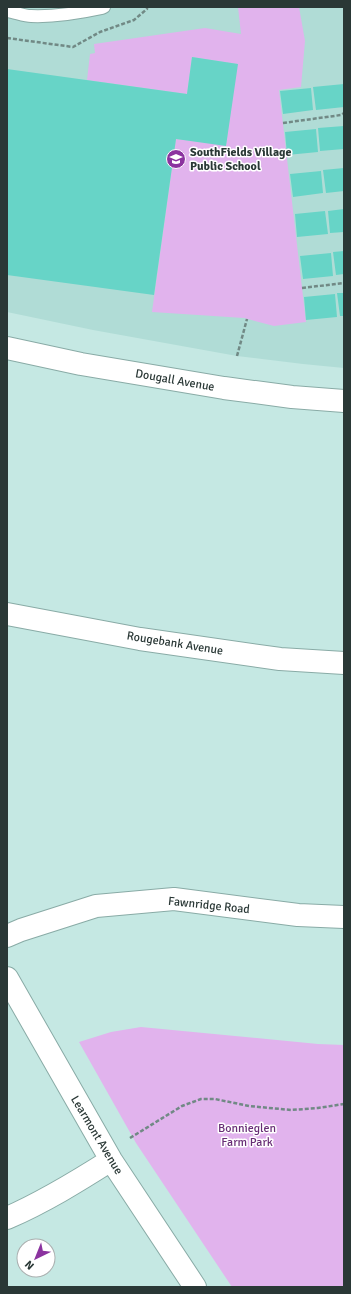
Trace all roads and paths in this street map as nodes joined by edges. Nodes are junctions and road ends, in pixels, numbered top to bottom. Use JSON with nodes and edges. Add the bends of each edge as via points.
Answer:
{"nodes":[{"id":1,"x":104,"y":7,"type":"edge"},
{"id":2,"x":147,"y":7,"type":"edge"},
{"id":3,"x":7,"y":11,"type":"edge"},
{"id":4,"x":7,"y":38,"type":"edge"},
{"id":5,"x":344,"y":113,"type":"edge"},
{"id":6,"x":283,"y":123,"type":"dead end"},
{"id":7,"x":344,"y":283,"type":"edge"},
{"id":8,"x":302,"y":288,"type":"dead end"},
{"id":9,"x":247,"y":319,"type":"dead end"},
{"id":10,"x":7,"y":348,"type":"edge"},
{"id":11,"x":237,"y":356,"type":"dead end"},
{"id":12,"x":344,"y":400,"type":"edge"},
{"id":13,"x":7,"y":614,"type":"edge"},
{"id":14,"x":344,"y":663,"type":"edge"},
{"id":15,"x":344,"y":917,"type":"edge"},
{"id":16,"x":7,"y":936,"type":"edge"},
{"id":17,"x":7,"y":978,"type":"edge"},
{"id":18,"x":344,"y":1104,"type":"edge"},
{"id":19,"x":130,"y":1138,"type":"dead end"},
{"id":20,"x":111,"y":1160,"type":"junction"},
{"id":21,"x":7,"y":1218,"type":"edge"},
{"id":22,"x":195,"y":1287,"type":"edge"}],
"edges":[{"from":1,"to":3,"type":"lane","via":[[75,13],[38,16]]},
{"from":2,"to":4,"type":"path","via":[[134,20],[100,32],[73,48]]},
{"from":5,"to":6,"type":"path"},
{"from":7,"to":8,"type":"path"},
{"from":9,"to":11,"type":"path"},
{"from":10,"to":12,"type":"street","name":"Dougall Avenue","via":[[81,364],[224,388],[292,397]]},
{"from":13,"to":14,"type":"street","name":"Rougebank Avenue","via":[[140,639],[280,659]]},
{"from":15,"to":16,"type":"street","name":"Fawnridge Road","via":[[298,915],[174,899],[96,906]]},
{"from":17,"to":20,"type":"street","name":"Learmont Avenue"},
{"from":18,"to":19,"type":"path","via":[[291,1110],[201,1099],[182,1106]]},
{"from":20,"to":21,"type":"street","via":[[84,1178]]},
{"from":20,"to":22,"type":"street","name":"Learmont Avenue"}]}
